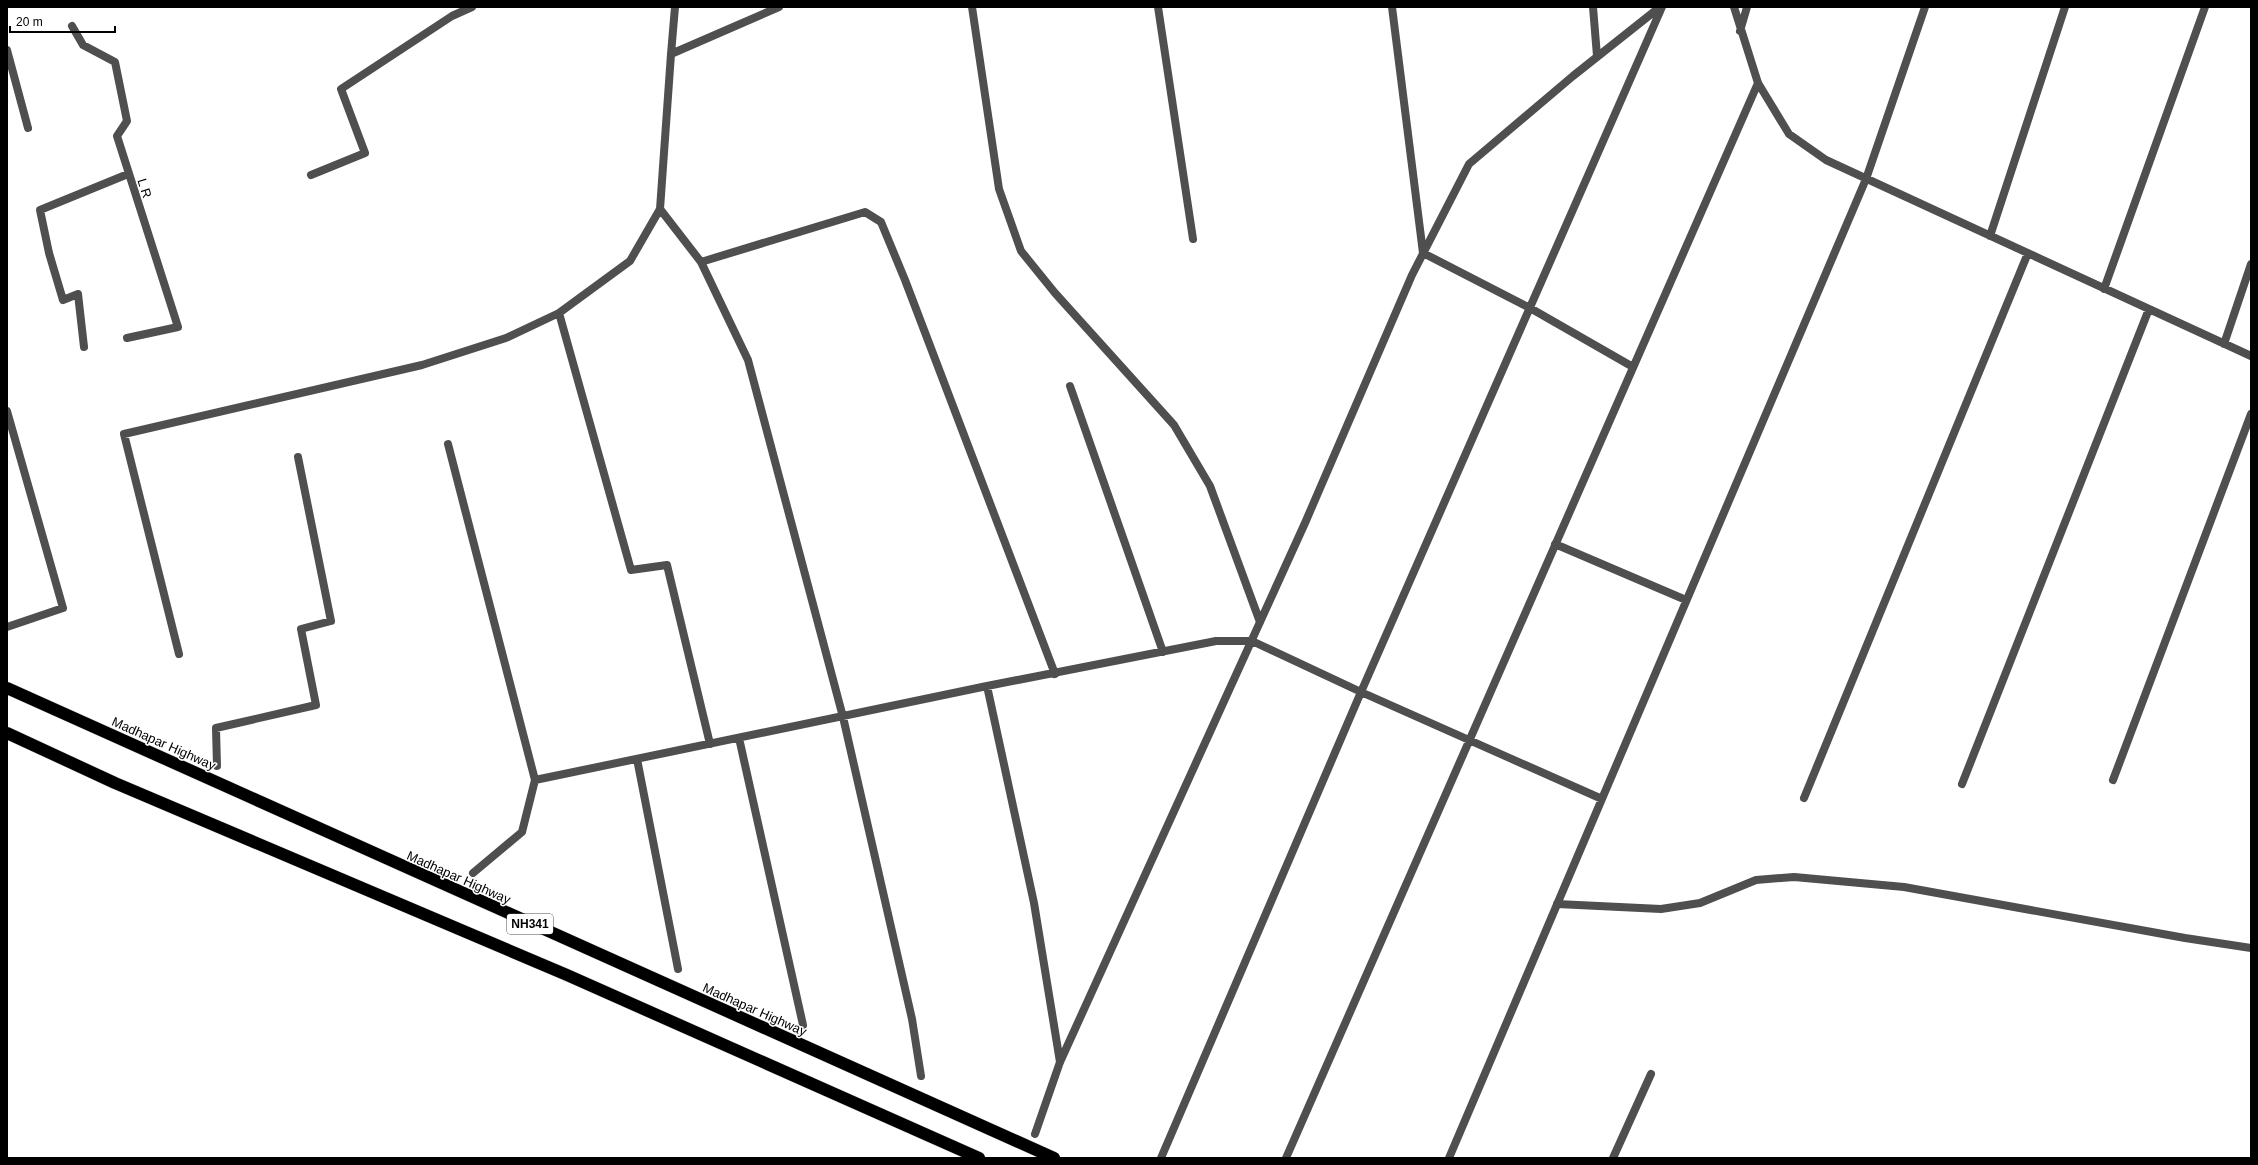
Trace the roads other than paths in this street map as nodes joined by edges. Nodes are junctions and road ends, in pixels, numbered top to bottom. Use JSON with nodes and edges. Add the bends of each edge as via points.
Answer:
{"nodes":[{"id":1,"x":449,"y":7,"type":"edge"},
{"id":2,"x":472,"y":7,"type":"edge"},
{"id":3,"x":675,"y":7,"type":"edge"},
{"id":4,"x":779,"y":7,"type":"edge"},
{"id":5,"x":972,"y":7,"type":"edge"},
{"id":6,"x":1158,"y":7,"type":"edge"},
{"id":7,"x":1392,"y":7,"type":"edge"},
{"id":8,"x":1593,"y":7,"type":"edge"},
{"id":9,"x":1661,"y":7,"type":"edge"},
{"id":10,"x":1734,"y":7,"type":"edge"},
{"id":11,"x":1747,"y":7,"type":"edge"},
{"id":12,"x":1925,"y":7,"type":"edge"},
{"id":13,"x":2065,"y":7,"type":"edge"},
{"id":14,"x":2205,"y":7,"type":"edge"},
{"id":15,"x":452,"y":16,"type":"junction"},
{"id":16,"x":72,"y":26,"type":"dead end"},
{"id":17,"x":1740,"y":32,"type":"junction"},
{"id":18,"x":7,"y":50,"type":"edge"},
{"id":19,"x":671,"y":54,"type":"junction"},
{"id":20,"x":1597,"y":56,"type":"junction"},
{"id":21,"x":1758,"y":83,"type":"junction"},
{"id":22,"x":28,"y":128,"type":"dead end"},
{"id":23,"x":128,"y":174,"type":"junction"},
{"id":24,"x":311,"y":174,"type":"dead end"},
{"id":25,"x":1866,"y":179,"type":"junction"},
{"id":26,"x":660,"y":209,"type":"junction"},
{"id":27,"x":1990,"y":236,"type":"junction"},
{"id":28,"x":1193,"y":239,"type":"dead end"},
{"id":29,"x":1423,"y":253,"type":"junction"},
{"id":30,"x":2028,"y":254,"type":"junction"},
{"id":31,"x":701,"y":262,"type":"junction"},
{"id":32,"x":2251,"y":264,"type":"edge"},
{"id":33,"x":2104,"y":288,"type":"junction"},
{"id":34,"x":1530,"y":308,"type":"junction"},
{"id":35,"x":2149,"y":310,"type":"junction"},
{"id":36,"x":559,"y":313,"type":"junction"},
{"id":37,"x":127,"y":338,"type":"dead end"},
{"id":38,"x":2224,"y":344,"type":"junction"},
{"id":39,"x":84,"y":347,"type":"dead end"},
{"id":40,"x":2251,"y":356,"type":"edge"},
{"id":41,"x":1632,"y":368,"type":"junction"},
{"id":42,"x":1070,"y":386,"type":"dead end"},
{"id":43,"x":7,"y":411,"type":"edge"},
{"id":44,"x":2251,"y":414,"type":"edge"},
{"id":45,"x":448,"y":444,"type":"dead end"},
{"id":46,"x":298,"y":457,"type":"dead end"},
{"id":47,"x":1556,"y":544,"type":"junction"},
{"id":48,"x":1686,"y":600,"type":"junction"},
{"id":49,"x":1260,"y":622,"type":"junction"},
{"id":50,"x":7,"y":627,"type":"edge"},
{"id":51,"x":1252,"y":641,"type":"junction"},
{"id":52,"x":1164,"y":652,"type":"junction"},
{"id":53,"x":178,"y":654,"type":"dead end"},
{"id":54,"x":1055,"y":674,"type":"junction"},
{"id":55,"x":987,"y":686,"type":"junction"},
{"id":56,"x":7,"y":688,"type":"edge"},
{"id":57,"x":1360,"y":692,"type":"junction"},
{"id":58,"x":842,"y":717,"type":"junction"},
{"id":59,"x":7,"y":733,"type":"edge"},
{"id":60,"x":739,"y":738,"type":"junction"},
{"id":61,"x":1469,"y":740,"type":"junction"},
{"id":62,"x":710,"y":744,"type":"junction"},
{"id":63,"x":636,"y":759,"type":"junction"},
{"id":64,"x":217,"y":766,"type":"dead end"},
{"id":65,"x":535,"y":780,"type":"junction"},
{"id":66,"x":2113,"y":780,"type":"dead end"},
{"id":67,"x":1962,"y":784,"type":"dead end"},
{"id":68,"x":1804,"y":798,"type":"dead end"},
{"id":69,"x":1602,"y":800,"type":"junction"},
{"id":70,"x":473,"y":873,"type":"dead end"},
{"id":71,"x":1557,"y":904,"type":"junction"},
{"id":72,"x":2251,"y":948,"type":"edge"},
{"id":73,"x":678,"y":969,"type":"dead end"},
{"id":74,"x":803,"y":1025,"type":"dead end"},
{"id":75,"x":1060,"y":1062,"type":"junction"},
{"id":76,"x":1651,"y":1074,"type":"dead end"},
{"id":77,"x":921,"y":1076,"type":"dead end"},
{"id":78,"x":1035,"y":1134,"type":"dead end"},
{"id":79,"x":978,"y":1158,"type":"edge"},
{"id":80,"x":1054,"y":1158,"type":"edge"},
{"id":81,"x":1161,"y":1158,"type":"edge"},
{"id":82,"x":1286,"y":1158,"type":"edge"},
{"id":83,"x":1449,"y":1158,"type":"edge"},
{"id":84,"x":1613,"y":1158,"type":"edge"}],
"edges":[{"from":1,"to":15,"type":"street"},
{"from":2,"to":15,"type":"street"},
{"from":3,"to":19,"type":"street"},
{"from":4,"to":19,"type":"street"},
{"from":5,"to":49,"type":"street","via":[[999,189],[1021,251],[1174,425],[1210,486]]},
{"from":6,"to":28,"type":"street"},
{"from":7,"to":29,"type":"street"},
{"from":8,"to":20,"type":"street"},
{"from":9,"to":20,"type":"street"},
{"from":9,"to":34,"type":"street"},
{"from":10,"to":17,"type":"street"},
{"from":11,"to":17,"type":"street"},
{"from":12,"to":25,"type":"street"},
{"from":13,"to":27,"type":"street"},
{"from":14,"to":33,"type":"street"},
{"from":15,"to":24,"type":"street","via":[[341,89],[365,153]]},
{"from":16,"to":23,"type":"street","name":"L R","via":[[83,45],[115,62],[127,121],[117,136]]},
{"from":17,"to":21,"type":"street"},
{"from":18,"to":22,"type":"street"},
{"from":19,"to":26,"type":"street"},
{"from":20,"to":29,"type":"street","via":[[1469,164]]},
{"from":21,"to":25,"type":"street","via":[[1789,134],[1826,160]]},
{"from":21,"to":41,"type":"street"},
{"from":23,"to":37,"type":"street","name":"L R","via":[[178,327]]},
{"from":23,"to":39,"type":"street","via":[[40,210],[63,300],[78,294]]},
{"from":25,"to":27,"type":"street"},
{"from":25,"to":48,"type":"street"},
{"from":26,"to":31,"type":"street"},
{"from":26,"to":36,"type":"street","via":[[630,261]]},
{"from":27,"to":30,"type":"street"},
{"from":29,"to":34,"type":"street"},
{"from":29,"to":49,"type":"street"},
{"from":30,"to":33,"type":"street"},
{"from":30,"to":68,"type":"street"},
{"from":31,"to":54,"type":"street","via":[[865,212],[881,222]]},
{"from":31,"to":58,"type":"street","via":[[748,360]]},
{"from":32,"to":38,"type":"street"},
{"from":33,"to":35,"type":"street"},
{"from":34,"to":41,"type":"street"},
{"from":34,"to":57,"type":"street"},
{"from":35,"to":38,"type":"street"},
{"from":35,"to":67,"type":"street"},
{"from":36,"to":53,"type":"street","via":[[506,338],[422,365],[124,434]]},
{"from":36,"to":62,"type":"street","via":[[631,570],[667,565]]},
{"from":38,"to":40,"type":"street"},
{"from":41,"to":47,"type":"street"},
{"from":42,"to":52,"type":"street"},
{"from":43,"to":50,"type":"street","via":[[63,608]]},
{"from":44,"to":66,"type":"street"},
{"from":45,"to":65,"type":"street"},
{"from":46,"to":64,"type":"street","via":[[332,620],[301,629],[316,705],[216,728]]},
{"from":47,"to":48,"type":"street"},
{"from":47,"to":61,"type":"street"},
{"from":48,"to":69,"type":"street"},
{"from":49,"to":51,"type":"street"},
{"from":51,"to":52,"type":"street","via":[[1216,641]]},
{"from":51,"to":57,"type":"street"},
{"from":51,"to":75,"type":"street"},
{"from":52,"to":54,"type":"street"},
{"from":54,"to":55,"type":"street"},
{"from":55,"to":58,"type":"street"},
{"from":55,"to":75,"type":"street","via":[[1034,903]]},
{"from":56,"to":80,"type":"highway","name":"Madhapar Highway","number":"NH341"},
{"from":57,"to":61,"type":"street"},
{"from":57,"to":81,"type":"street"},
{"from":58,"to":60,"type":"street"},
{"from":58,"to":77,"type":"street","via":[[912,1019]]},
{"from":59,"to":79,"type":"highway","number":"NH341","via":[[116,783],[567,975]]},
{"from":60,"to":62,"type":"street"},
{"from":60,"to":74,"type":"street"},
{"from":61,"to":69,"type":"street"},
{"from":61,"to":82,"type":"street"},
{"from":62,"to":63,"type":"street"},
{"from":63,"to":65,"type":"street"},
{"from":63,"to":73,"type":"street"},
{"from":65,"to":70,"type":"street","via":[[522,832]]},
{"from":69,"to":71,"type":"street"},
{"from":71,"to":72,"type":"street","via":[[1661,909],[1700,903],[1756,880],[1794,877],[1904,887]]},
{"from":71,"to":83,"type":"street"},
{"from":75,"to":78,"type":"street"},
{"from":76,"to":84,"type":"street"}]}
